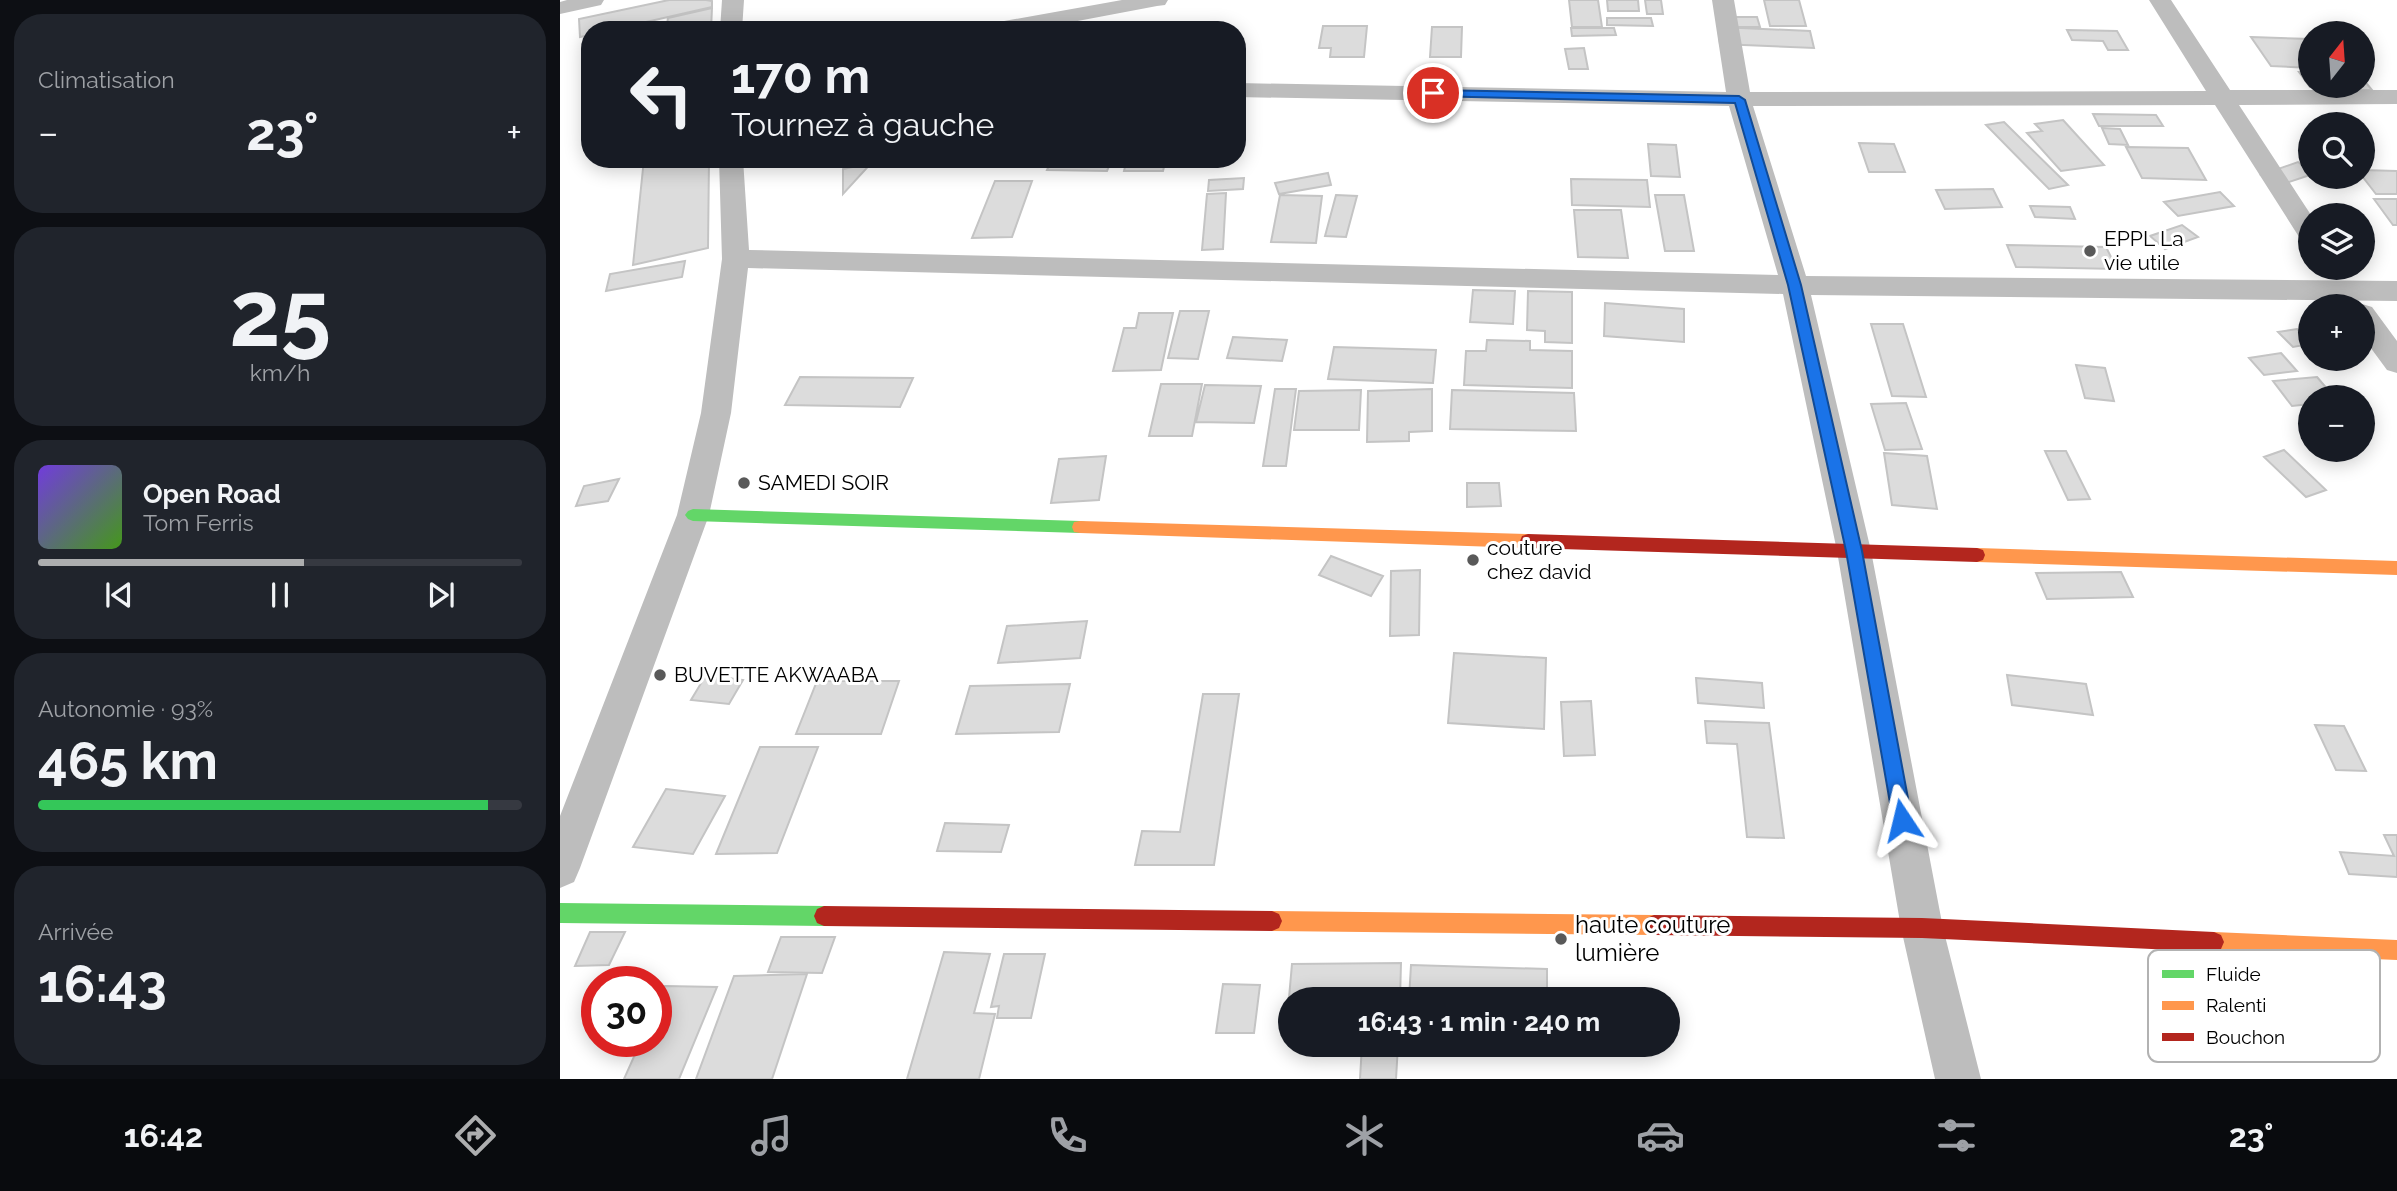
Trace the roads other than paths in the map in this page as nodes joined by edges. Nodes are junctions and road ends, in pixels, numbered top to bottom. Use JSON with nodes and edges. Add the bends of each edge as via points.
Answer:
{"nodes":[{"id":1,"x":593,"y":0,"type":"edge"},
{"id":2,"x":733,"y":0,"type":"edge"},
{"id":3,"x":1157,"y":0,"type":"edge"},
{"id":4,"x":1723,"y":0,"type":"edge"},
{"id":5,"x":2160,"y":0,"type":"edge"},
{"id":6,"x":560,"y":8,"type":"edge"},
{"id":7,"x":732,"y":21,"type":"edge"},
{"id":8,"x":1042,"y":21,"type":"edge"},
{"id":9,"x":1246,"y":90,"type":"edge"},
{"id":10,"x":2397,"y":97,"type":"edge"},
{"id":11,"x":2224,"y":99,"type":"junction"},
{"id":12,"x":1739,"y":100,"type":"junction"},
{"id":13,"x":731,"y":168,"type":"edge"},
{"id":14,"x":2298,"y":215,"type":"edge"},
{"id":15,"x":736,"y":259,"type":"junction"},
{"id":16,"x":1795,"y":285,"type":"junction"},
{"id":17,"x":2397,"y":291,"type":"edge"},
{"id":18,"x":2298,"y":294,"type":"edge"},
{"id":19,"x":2361,"y":294,"type":"edge"},
{"id":20,"x":2375,"y":331,"type":"edge"},
{"id":21,"x":2397,"y":362,"type":"edge"},
{"id":22,"x":693,"y":515,"type":"junction"},
{"id":23,"x":1854,"y":551,"type":"junction"},
{"id":24,"x":2397,"y":568,"type":"edge"},
{"id":25,"x":560,"y":868,"type":"edge"},
{"id":26,"x":560,"y":913,"type":"edge"},
{"id":27,"x":1922,"y":928,"type":"junction"},
{"id":28,"x":2397,"y":950,"type":"edge"},
{"id":29,"x":1958,"y":1079,"type":"edge"}],
"edges":[{"from":1,"to":6,"type":"street"},
{"from":2,"to":7,"type":"street"},
{"from":3,"to":8,"type":"street"},
{"from":4,"to":12,"type":"street"},
{"from":5,"to":11,"type":"street"},
{"from":9,"to":12,"type":"street"},
{"from":10,"to":11,"type":"street"},
{"from":11,"to":12,"type":"street"},
{"from":11,"to":14,"type":"street"},
{"from":12,"to":16,"type":"street"},
{"from":13,"to":15,"type":"street"},
{"from":15,"to":16,"type":"street"},
{"from":15,"to":22,"type":"street","via":[[716,413]]},
{"from":16,"to":18,"type":"street"},
{"from":16,"to":23,"type":"street"},
{"from":17,"to":19,"type":"street"},
{"from":20,"to":21,"type":"street"},
{"from":22,"to":23,"type":"street"},
{"from":22,"to":25,"type":"street"},
{"from":23,"to":24,"type":"street"},
{"from":23,"to":27,"type":"street"},
{"from":26,"to":27,"type":"street"},
{"from":27,"to":28,"type":"street"},
{"from":27,"to":29,"type":"street"}]}
